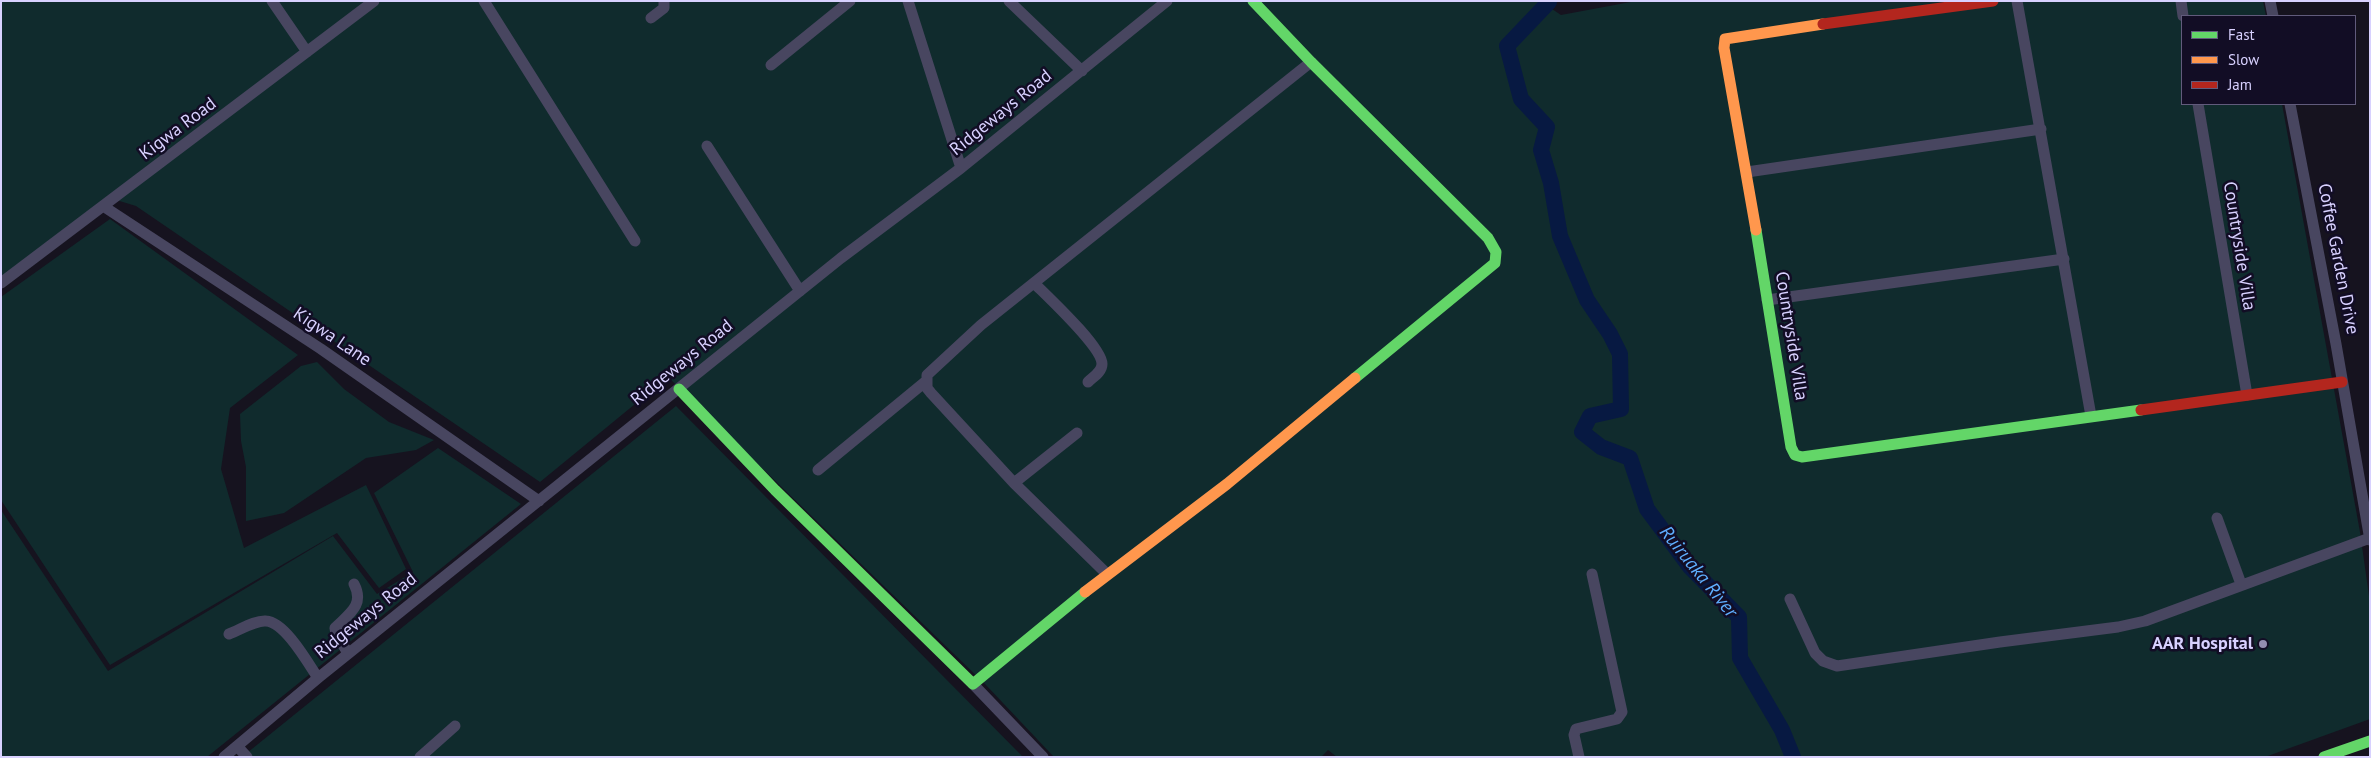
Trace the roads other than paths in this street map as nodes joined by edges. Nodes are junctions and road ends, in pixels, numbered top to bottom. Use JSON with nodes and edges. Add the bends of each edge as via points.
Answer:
{"nodes":[{"id":1,"x":272,"y":1,"type":"edge"},
{"id":2,"x":374,"y":1,"type":"edge"},
{"id":3,"x":484,"y":1,"type":"edge"},
{"id":4,"x":664,"y":1,"type":"edge"},
{"id":5,"x":850,"y":1,"type":"edge"},
{"id":6,"x":908,"y":1,"type":"edge"},
{"id":7,"x":1010,"y":1,"type":"edge"},
{"id":8,"x":1148,"y":1,"type":"edge"},
{"id":9,"x":1167,"y":1,"type":"edge"},
{"id":10,"x":1252,"y":1,"type":"edge"},
{"id":11,"x":1993,"y":1,"type":"edge"},
{"id":12,"x":2018,"y":1,"type":"edge"},
{"id":13,"x":2181,"y":1,"type":"edge"},
{"id":14,"x":2270,"y":1,"type":"edge"},
{"id":15,"x":1156,"y":11,"type":"junction"},
{"id":16,"x":2183,"y":15,"type":"edge"},
{"id":17,"x":2273,"y":15,"type":"edge"},
{"id":18,"x":652,"y":18,"type":"dead end"},
{"id":19,"x":307,"y":52,"type":"junction"},
{"id":20,"x":1311,"y":62,"type":"junction"},
{"id":21,"x":771,"y":65,"type":"dead end"},
{"id":22,"x":1082,"y":71,"type":"junction"},
{"id":23,"x":2198,"y":105,"type":"edge"},
{"id":24,"x":2290,"y":105,"type":"edge"},
{"id":25,"x":2041,"y":129,"type":"junction"},
{"id":26,"x":707,"y":146,"type":"dead end"},
{"id":27,"x":961,"y":168,"type":"junction"},
{"id":28,"x":1747,"y":172,"type":"junction"},
{"id":29,"x":103,"y":206,"type":"junction"},
{"id":30,"x":635,"y":241,"type":"dead end"},
{"id":31,"x":2064,"y":258,"type":"junction"},
{"id":32,"x":1,"y":283,"type":"edge"},
{"id":33,"x":1034,"y":283,"type":"junction"},
{"id":34,"x":800,"y":291,"type":"junction"},
{"id":35,"x":1767,"y":300,"type":"junction"},
{"id":36,"x":925,"y":382,"type":"junction"},
{"id":37,"x":1088,"y":382,"type":"dead end"},
{"id":38,"x":2342,"y":382,"type":"junction"},
{"id":39,"x":678,"y":389,"type":"junction"},
{"id":40,"x":2246,"y":395,"type":"junction"},
{"id":41,"x":2091,"y":416,"type":"junction"},
{"id":42,"x":1077,"y":433,"type":"dead end"},
{"id":43,"x":818,"y":470,"type":"dead end"},
{"id":44,"x":1014,"y":483,"type":"junction"},
{"id":45,"x":539,"y":501,"type":"junction"},
{"id":46,"x":2217,"y":518,"type":"dead end"},
{"id":47,"x":2370,"y":539,"type":"edge"},
{"id":48,"x":1107,"y":574,"type":"junction"},
{"id":49,"x":1592,"y":574,"type":"dead end"},
{"id":50,"x":354,"y":584,"type":"dead end"},
{"id":51,"x":2241,"y":584,"type":"junction"},
{"id":52,"x":1790,"y":599,"type":"dead end"},
{"id":53,"x":229,"y":634,"type":"dead end"},
{"id":54,"x":348,"y":653,"type":"junction"},
{"id":55,"x":318,"y":678,"type":"junction"},
{"id":56,"x":973,"y":684,"type":"junction"},
{"id":57,"x":455,"y":726,"type":"dead end"},
{"id":58,"x":2370,"y":741,"type":"edge"},
{"id":59,"x":236,"y":746,"type":"junction"},
{"id":60,"x":224,"y":757,"type":"edge"},
{"id":61,"x":247,"y":757,"type":"edge"},
{"id":62,"x":420,"y":757,"type":"edge"},
{"id":63,"x":1043,"y":757,"type":"edge"},
{"id":64,"x":1579,"y":757,"type":"edge"},
{"id":65,"x":2324,"y":757,"type":"edge"}],
"edges":[{"from":1,"to":19,"type":"street"},
{"from":2,"to":19,"type":"street","name":"Kigwa Road"},
{"from":3,"to":30,"type":"street"},
{"from":4,"to":18,"type":"street","via":[[664,8]]},
{"from":5,"to":21,"type":"street"},
{"from":6,"to":27,"type":"street"},
{"from":7,"to":22,"type":"street"},
{"from":8,"to":15,"type":"street"},
{"from":9,"to":15,"type":"street","name":"Ridgeways Road"},
{"from":10,"to":20,"type":"main road"},
{"from":11,"to":28,"type":"main road","name":"Countryside Villa","via":[[1725,39]]},
{"from":12,"to":25,"type":"street"},
{"from":13,"to":16,"type":"street"},
{"from":14,"to":17,"type":"street"},
{"from":15,"to":22,"type":"street","name":"Ridgeways Road"},
{"from":19,"to":29,"type":"street","name":"Kigwa Road"},
{"from":20,"to":33,"type":"street"},
{"from":20,"to":48,"type":"main road","via":[[1488,238],[1496,252],[1495,264],[1227,484]]},
{"from":22,"to":27,"type":"street","name":"Ridgeways Road"},
{"from":23,"to":40,"type":"street","name":"Countryside Villa"},
{"from":24,"to":38,"type":"street","name":"Coffee Garden Drive"},
{"from":25,"to":28,"type":"street"},
{"from":25,"to":31,"type":"street"},
{"from":26,"to":34,"type":"street"},
{"from":27,"to":34,"type":"street","name":"Ridgeways Road"},
{"from":28,"to":35,"type":"main road","name":"Countryside Villa"},
{"from":29,"to":32,"type":"street","name":"Kigwa Road"},
{"from":29,"to":45,"type":"street","name":"Kigwa Lane","via":[[321,349]]},
{"from":31,"to":35,"type":"street"},
{"from":31,"to":41,"type":"street"},
{"from":33,"to":36,"type":"street","via":[[932,369]]},
{"from":33,"to":37,"type":"street","via":[[1101,357],[1100,371]]},
{"from":34,"to":39,"type":"street","name":"Ridgeways Road"},
{"from":35,"to":41,"type":"main road","name":"Countryside Villa","via":[[1791,447],[1798,457]]},
{"from":36,"to":43,"type":"street"},
{"from":36,"to":44,"type":"street","via":[[931,393]]},
{"from":38,"to":40,"type":"main road","name":"Countryside Villa"},
{"from":38,"to":47,"type":"street","name":"Coffee Garden Drive"},
{"from":39,"to":45,"type":"street","name":"Ridgeways Road"},
{"from":39,"to":56,"type":"main road","via":[[775,490]]},
{"from":40,"to":41,"type":"main road","name":"Countryside Villa"},
{"from":42,"to":44,"type":"street"},
{"from":44,"to":48,"type":"street"},
{"from":45,"to":54,"type":"street","name":"Ridgeways Road"},
{"from":46,"to":51,"type":"street"},
{"from":47,"to":51,"type":"street"},
{"from":48,"to":56,"type":"main road"},
{"from":49,"to":64,"type":"street","via":[[1622,712],[1617,719],[1576,729],[1574,735]]},
{"from":50,"to":54,"type":"street","via":[[358,602],[356,609],[336,628],[336,634]]},
{"from":51,"to":52,"type":"street","via":[[2145,621],[2118,627],[1837,666],[1815,653]]},
{"from":53,"to":55,"type":"street","via":[[266,621],[273,623],[288,635]]},
{"from":54,"to":55,"type":"street","name":"Ridgeways Road"},
{"from":55,"to":59,"type":"street","name":"Ridgeways Road"},
{"from":56,"to":63,"type":"street"},
{"from":57,"to":62,"type":"street"},
{"from":58,"to":65,"type":"main road"},
{"from":59,"to":60,"type":"street","name":"Ridgeways Road"},
{"from":59,"to":61,"type":"street"}]}
